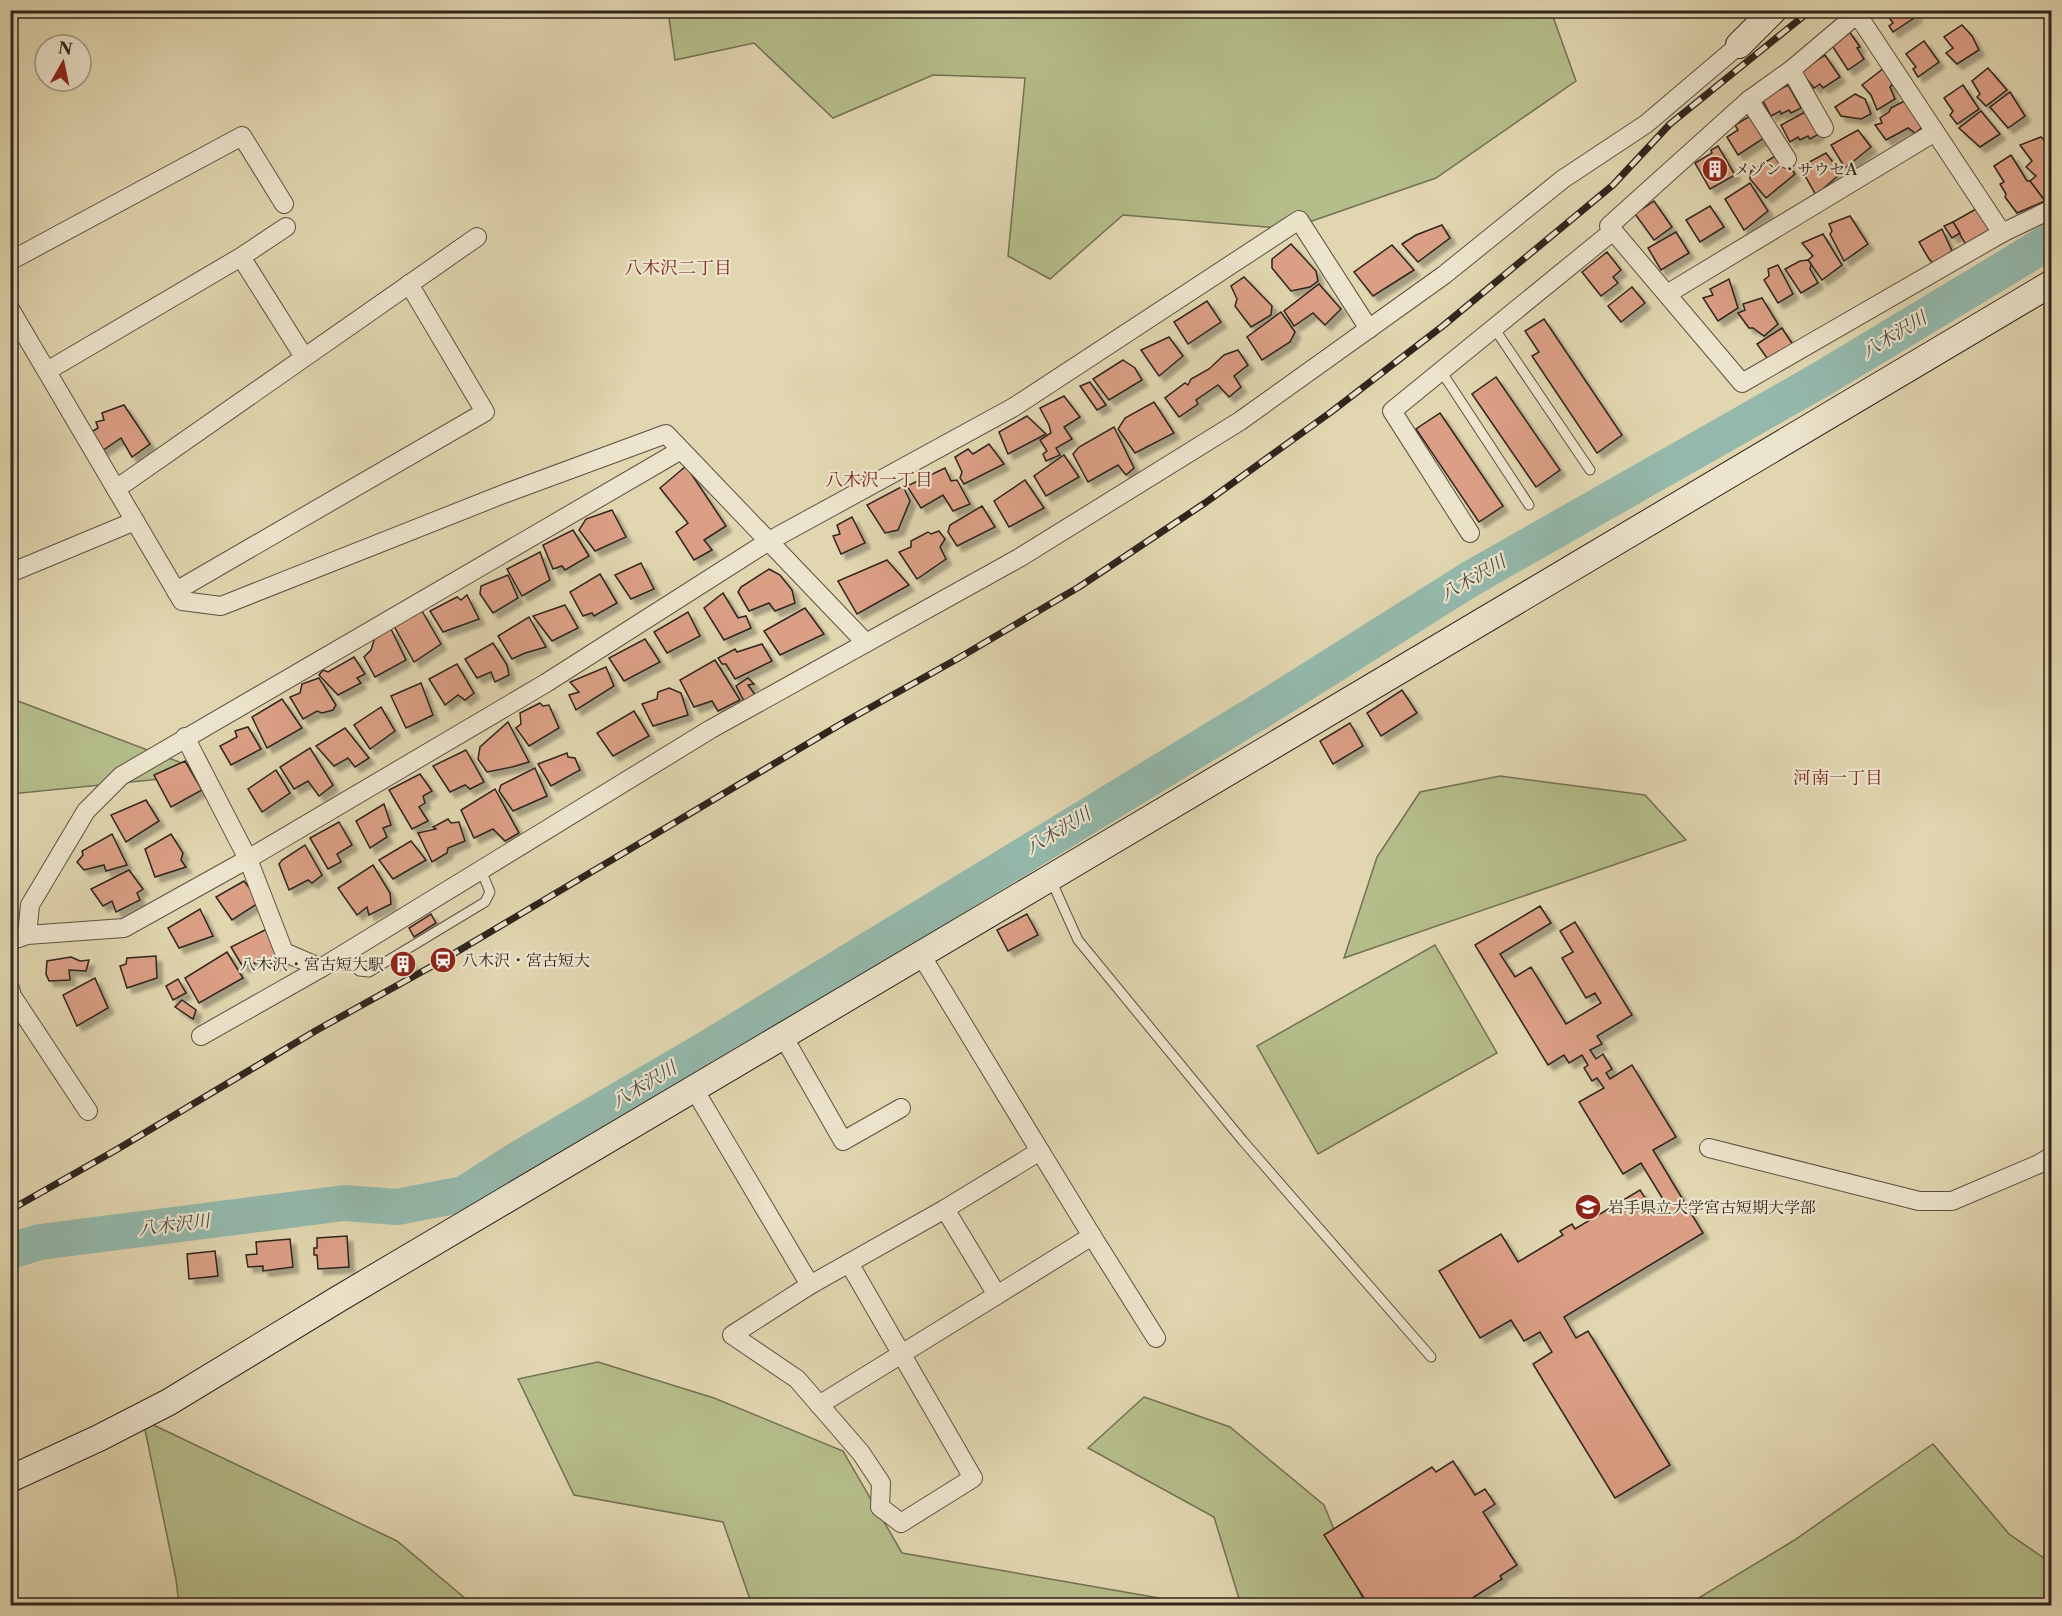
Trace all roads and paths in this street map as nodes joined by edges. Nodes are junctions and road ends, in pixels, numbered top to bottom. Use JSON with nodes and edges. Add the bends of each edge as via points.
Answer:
{"nodes":[{"id":1,"x":1774,"y":10,"type":"edge"},
{"id":2,"x":1860,"y":12,"type":"edge"},
{"id":3,"x":1739,"y":45,"type":"joint"},
{"id":4,"x":1791,"y":70,"type":"junction"},
{"id":5,"x":1749,"y":100,"type":"junction"},
{"id":6,"x":1824,"y":128,"type":"dead end"},
{"id":7,"x":1935,"y":132,"type":"junction"},
{"id":8,"x":1787,"y":159,"type":"dead end"},
{"id":9,"x":284,"y":204,"type":"dead end"},
{"id":10,"x":2052,"y":209,"type":"edge"},
{"id":11,"x":286,"y":227,"type":"dead end"},
{"id":12,"x":1613,"y":231,"type":"junction"},
{"id":13,"x":2002,"y":233,"type":"junction"},
{"id":14,"x":477,"y":237,"type":"dead end"},
{"id":15,"x":241,"y":257,"type":"junction"},
{"id":16,"x":10,"y":261,"type":"edge"},
{"id":17,"x":2052,"y":282,"type":"edge"},
{"id":18,"x":409,"y":284,"type":"junction"},
{"id":19,"x":1667,"y":294,"type":"junction"},
{"id":20,"x":10,"y":309,"type":"edge"},
{"id":21,"x":1494,"y":328,"type":"junction"},
{"id":22,"x":1369,"y":329,"type":"junction"},
{"id":23,"x":304,"y":357,"type":"junction"},
{"id":24,"x":47,"y":371,"type":"junction"},
{"id":25,"x":1441,"y":371,"type":"junction"},
{"id":26,"x":681,"y":450,"type":"junction"},
{"id":27,"x":1590,"y":470,"type":"dead end"},
{"id":28,"x":116,"y":489,"type":"junction"},
{"id":29,"x":1529,"y":505,"type":"dead end"},
{"id":30,"x":135,"y":521,"type":"junction"},
{"id":31,"x":1470,"y":533,"type":"dead end"},
{"id":32,"x":769,"y":541,"type":"junction"},
{"id":33,"x":10,"y":573,"type":"edge"},
{"id":34,"x":176,"y":591,"type":"junction"},
{"id":35,"x":866,"y":643,"type":"junction"},
{"id":36,"x":185,"y":737,"type":"junction"},
{"id":37,"x":248,"y":860,"type":"junction"},
{"id":38,"x":481,"y":870,"type":"junction"},
{"id":39,"x":1050,"y":878,"type":"junction"},
{"id":40,"x":19,"y":938,"type":"edge"},
{"id":41,"x":345,"y":954,"type":"junction"},
{"id":42,"x":921,"y":955,"type":"junction"},
{"id":43,"x":321,"y":968,"type":"junction"},
{"id":44,"x":10,"y":988,"type":"edge"},
{"id":45,"x":201,"y":1036,"type":"dead end"},
{"id":46,"x":783,"y":1036,"type":"junction"},
{"id":47,"x":694,"y":1089,"type":"junction"},
{"id":48,"x":901,"y":1108,"type":"dead end"},
{"id":49,"x":88,"y":1111,"type":"dead end"},
{"id":50,"x":1709,"y":1148,"type":"dead end"},
{"id":51,"x":1040,"y":1151,"type":"junction"},
{"id":52,"x":2052,"y":1156,"type":"edge"},
{"id":53,"x":945,"y":1209,"type":"junction"},
{"id":54,"x":1092,"y":1236,"type":"junction"},
{"id":55,"x":849,"y":1263,"type":"junction"},
{"id":56,"x":810,"y":1285,"type":"junction"},
{"id":57,"x":997,"y":1295,"type":"junction"},
{"id":58,"x":1156,"y":1338,"type":"dead end"},
{"id":59,"x":902,"y":1354,"type":"junction"},
{"id":60,"x":1431,"y":1357,"type":"dead end"},
{"id":61,"x":819,"y":1405,"type":"junction"},
{"id":62,"x":10,"y":1479,"type":"edge"}],
"edges":[{"from":1,"to":3,"type":"street"},
{"from":2,"to":4,"type":"street"},
{"from":2,"to":7,"type":"street"},
{"from":3,"to":22,"type":"street","via":[[1646,124],[1563,179],[1444,275]]},
{"from":4,"to":5,"type":"street"},
{"from":4,"to":6,"type":"street"},
{"from":5,"to":8,"type":"street"},
{"from":5,"to":12,"type":"street","via":[[1609,226]]},
{"from":7,"to":13,"type":"street"},
{"from":7,"to":19,"type":"street"},
{"from":9,"to":16,"type":"street","via":[[242,136]]},
{"from":10,"to":13,"type":"street"},
{"from":11,"to":15,"type":"street"},
{"from":12,"to":19,"type":"street"},
{"from":12,"to":21,"type":"street"},
{"from":13,"to":19,"type":"street","via":[[1742,382]]},
{"from":14,"to":18,"type":"street"},
{"from":15,"to":23,"type":"street"},
{"from":15,"to":24,"type":"street"},
{"from":17,"to":39,"type":"street"},
{"from":18,"to":23,"type":"street"},
{"from":18,"to":34,"type":"street","via":[[485,412]]},
{"from":20,"to":24,"type":"street"},
{"from":21,"to":25,"type":"street"},
{"from":21,"to":27,"type":"lane"},
{"from":22,"to":32,"type":"street","via":[[1299,220],[1014,406]]},
{"from":22,"to":35,"type":"street","via":[[1240,422],[1019,558]]},
{"from":23,"to":28,"type":"street"},
{"from":24,"to":28,"type":"street"},
{"from":25,"to":29,"type":"lane"},
{"from":25,"to":31,"type":"street","via":[[1392,411]]},
{"from":26,"to":32,"type":"street"},
{"from":26,"to":34,"type":"street","via":[[666,434],[221,606],[182,601]]},
{"from":26,"to":36,"type":"street"},
{"from":28,"to":30,"type":"street"},
{"from":30,"to":33,"type":"street"},
{"from":30,"to":34,"type":"street"},
{"from":32,"to":35,"type":"street"},
{"from":32,"to":37,"type":"street","via":[[546,683]]},
{"from":35,"to":38,"type":"street","via":[[711,729]]},
{"from":36,"to":37,"type":"street"},
{"from":36,"to":40,"type":"street","via":[[121,776],[86,811],[30,905]]},
{"from":37,"to":40,"type":"street","via":[[124,928]]},
{"from":37,"to":43,"type":"street","via":[[284,952]]},
{"from":38,"to":41,"type":"street"},
{"from":38,"to":41,"type":"lane","via":[[490,892],[485,902],[369,972],[358,971]]},
{"from":39,"to":42,"type":"street"},
{"from":39,"to":60,"type":"lane","via":[[1078,940],[1243,1141]]},
{"from":41,"to":43,"type":"street"},
{"from":42,"to":46,"type":"street"},
{"from":42,"to":51,"type":"street"},
{"from":43,"to":45,"type":"street"},
{"from":44,"to":49,"type":"street"},
{"from":46,"to":47,"type":"street"},
{"from":46,"to":48,"type":"street","via":[[843,1141]]},
{"from":47,"to":56,"type":"street"},
{"from":47,"to":62,"type":"street","via":[[169,1402]]},
{"from":50,"to":52,"type":"street","via":[[1919,1201],[1952,1201]]},
{"from":51,"to":53,"type":"street"},
{"from":51,"to":54,"type":"street"},
{"from":53,"to":55,"type":"street"},
{"from":53,"to":57,"type":"street"},
{"from":54,"to":57,"type":"street"},
{"from":54,"to":58,"type":"street"},
{"from":55,"to":56,"type":"street"},
{"from":55,"to":59,"type":"street"},
{"from":56,"to":61,"type":"street","via":[[732,1335],[797,1379]]},
{"from":57,"to":59,"type":"street"},
{"from":59,"to":61,"type":"street"},
{"from":59,"to":61,"type":"street","via":[[973,1478],[901,1523],[880,1508],[881,1483],[861,1453]]}]}
